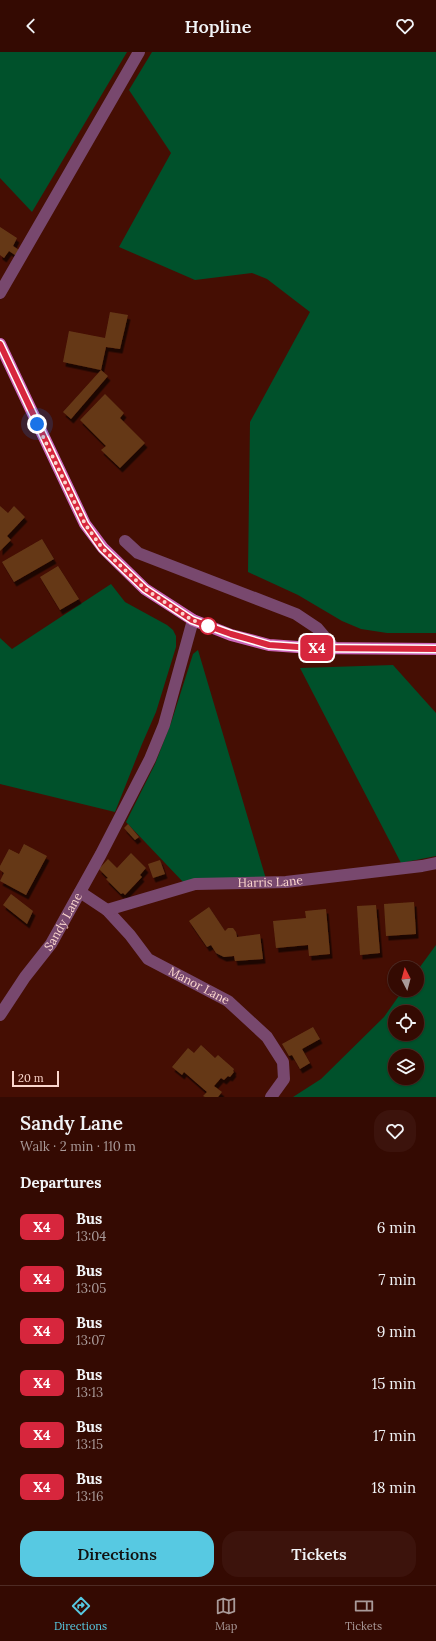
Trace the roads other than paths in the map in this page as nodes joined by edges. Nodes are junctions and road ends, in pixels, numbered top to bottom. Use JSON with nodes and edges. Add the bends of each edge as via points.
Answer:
{"nodes":[{"id":1,"x":139,"y":52,"type":"edge"},
{"id":2,"x":0,"y":293,"type":"edge"},
{"id":3,"x":0,"y":344,"type":"edge"},
{"id":4,"x":125,"y":541,"type":"dead end"},
{"id":5,"x":192,"y":620,"type":"junction"},
{"id":6,"x":334,"y":648,"type":"junction"},
{"id":7,"x":436,"y":649,"type":"edge"},
{"id":8,"x":436,"y":863,"type":"edge"},
{"id":9,"x":80,"y":892,"type":"junction"},
{"id":10,"x":107,"y":910,"type":"junction"},
{"id":11,"x":0,"y":1015,"type":"edge"},
{"id":12,"x":271,"y":1097,"type":"edge"}],
"edges":[{"from":1,"to":2,"type":"street"},
{"from":3,"to":5,"type":"main road","via":[[85,524],[102,548],[128,574],[145,589]]},
{"from":4,"to":6,"type":"street","via":[[138,554],[296,614],[317,628]]},
{"from":5,"to":6,"type":"main road","via":[[269,645]]},
{"from":5,"to":9,"type":"street","name":"Sandy Lane","via":[[164,726],[150,759]]},
{"from":6,"to":7,"type":"main road"},
{"from":8,"to":10,"type":"street","name":"Harris Lane","via":[[286,882],[195,884]]},
{"from":9,"to":10,"type":"street","name":"Manor Lane"},
{"from":9,"to":11,"type":"street","name":"Sandy Lane","via":[[51,944]]},
{"from":10,"to":12,"type":"street","name":"Manor Lane","via":[[148,959],[228,1001],[267,1037],[283,1062],[284,1079]]}]}
